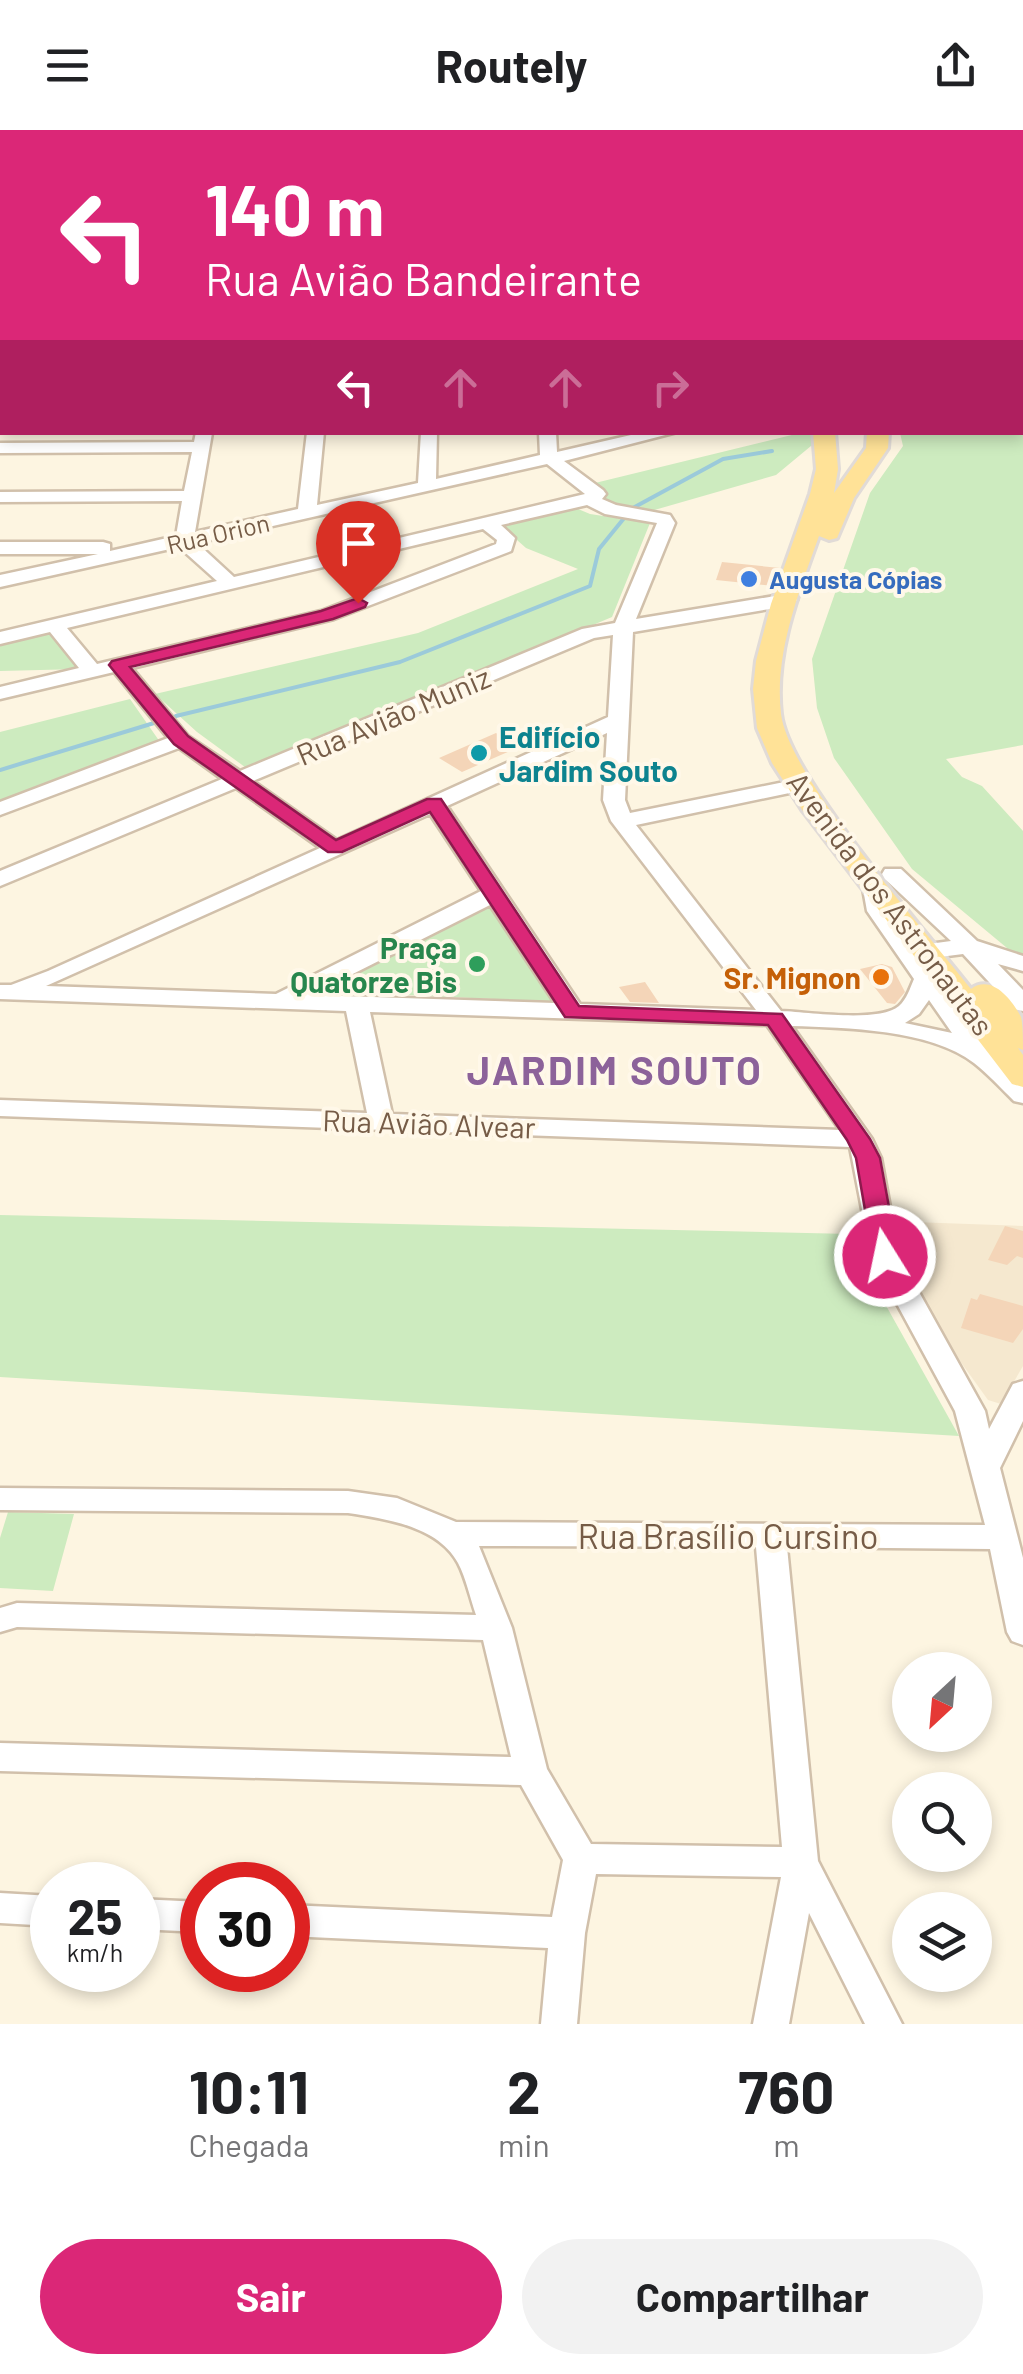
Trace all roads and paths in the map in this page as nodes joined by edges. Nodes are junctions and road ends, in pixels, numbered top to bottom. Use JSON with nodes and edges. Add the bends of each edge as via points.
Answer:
{"nodes":[{"id":1,"x":316,"y":435,"type":"edge"},
{"id":2,"x":429,"y":435,"type":"edge"},
{"id":3,"x":547,"y":435,"type":"edge"},
{"id":4,"x":657,"y":435,"type":"edge"},
{"id":5,"x":852,"y":435,"type":"edge"},
{"id":6,"x":203,"y":440,"type":"edge"},
{"id":7,"x":0,"y":448,"type":"edge"},
{"id":8,"x":549,"y":458,"type":"junction"},
{"id":9,"x":427,"y":486,"type":"junction"},
{"id":10,"x":191,"y":496,"type":"junction"},
{"id":11,"x":0,"y":497,"type":"edge"},
{"id":12,"x":589,"y":499,"type":"junction"},
{"id":13,"x":307,"y":512,"type":"junction"},
{"id":14,"x":490,"y":524,"type":"junction"},
{"id":15,"x":184,"y":541,"type":"junction"},
{"id":16,"x":0,"y":548,"type":"edge"},
{"id":17,"x":105,"y":554,"type":"junction"},
{"id":18,"x":0,"y":580,"type":"edge"},
{"id":19,"x":231,"y":584,"type":"junction"},
{"id":20,"x":787,"y":600,"type":"junction"},
{"id":21,"x":54,"y":625,"type":"junction"},
{"id":22,"x":623,"y":628,"type":"junction"},
{"id":23,"x":0,"y":638,"type":"edge"},
{"id":24,"x":118,"y":665,"type":"junction"},
{"id":25,"x":92,"y":671,"type":"junction"},
{"id":26,"x":70,"y":676,"type":"junction"},
{"id":27,"x":0,"y":677,"type":"edge"},
{"id":28,"x":0,"y":693,"type":"edge"},
{"id":29,"x":615,"y":731,"type":"junction"},
{"id":30,"x":181,"y":740,"type":"junction"},
{"id":31,"x":236,"y":781,"type":"junction"},
{"id":32,"x":800,"y":785,"type":"junction"},
{"id":33,"x":434,"y":803,"type":"junction"},
{"id":34,"x":0,"y":808,"type":"edge"},
{"id":35,"x":622,"y":821,"type":"junction"},
{"id":36,"x":335,"y":848,"type":"junction"},
{"id":37,"x":883,"y":878,"type":"junction"},
{"id":38,"x":0,"y":879,"type":"edge"},
{"id":39,"x":496,"y":893,"type":"junction"},
{"id":40,"x":935,"y":954,"type":"junction"},
{"id":41,"x":1023,"y":964,"type":"edge"},
{"id":42,"x":59,"y":985,"type":"junction"},
{"id":43,"x":1,"y":992,"type":"edge"},
{"id":44,"x":280,"y":1002,"type":"junction"},
{"id":45,"x":1023,"y":1004,"type":"edge"},
{"id":46,"x":357,"y":1005,"type":"junction"},
{"id":47,"x":573,"y":1012,"type":"junction"},
{"id":48,"x":774,"y":1019,"type":"junction"},
{"id":49,"x":859,"y":1021,"type":"junction"},
{"id":50,"x":1023,"y":1040,"type":"edge"},
{"id":51,"x":981,"y":1056,"type":"junction"},
{"id":52,"x":1018,"y":1078,"type":"edge"},
{"id":53,"x":0,"y":1108,"type":"edge"},
{"id":54,"x":381,"y":1121,"type":"junction"},
{"id":55,"x":859,"y":1139,"type":"junction"},
{"id":56,"x":1023,"y":1391,"type":"edge"},
{"id":57,"x":985,"y":1468,"type":"junction"},
{"id":58,"x":0,"y":1499,"type":"edge"},
{"id":59,"x":453,"y":1534,"type":"junction"},
{"id":60,"x":770,"y":1536,"type":"junction"},
{"id":61,"x":1004,"y":1536,"type":"junction"},
{"id":62,"x":0,"y":1620,"type":"edge"},
{"id":63,"x":496,"y":1628,"type":"junction"},
{"id":64,"x":1023,"y":1632,"type":"edge"},
{"id":65,"x":0,"y":1757,"type":"edge"},
{"id":66,"x":531,"y":1771,"type":"junction"},
{"id":67,"x":581,"y":1859,"type":"junction"},
{"id":68,"x":801,"y":1862,"type":"junction"},
{"id":69,"x":0,"y":1908,"type":"edge"},
{"id":70,"x":30,"y":1910,"type":"edge"},
{"id":71,"x":310,"y":1922,"type":"edge"},
{"id":72,"x":568,"y":1933,"type":"junction"},
{"id":73,"x":560,"y":2024,"type":"edge"},
{"id":74,"x":771,"y":2024,"type":"edge"},
{"id":75,"x":884,"y":2024,"type":"edge"}],
"edges":[{"from":1,"to":13,"type":"street"},
{"from":2,"to":9,"type":"street"},
{"from":3,"to":8,"type":"street"},
{"from":4,"to":8,"type":"street","name":"Rua Orion"},
{"from":5,"to":20,"type":"main road","name":"Avenida dos Astronautas","via":[[825,482]]},
{"from":5,"to":37,"type":"main road","name":"Avenida dos Astronautas","via":[[872,458],[842,498],[787,672],[792,719],[808,760]]},
{"from":6,"to":7,"type":"street"},
{"from":6,"to":10,"type":"street"},
{"from":8,"to":9,"type":"street","name":"Rua Orion"},
{"from":8,"to":12,"type":"street","via":[[596,494]]},
{"from":9,"to":13,"type":"street","name":"Rua Orion"},
{"from":10,"to":11,"type":"street"},
{"from":10,"to":15,"type":"street"},
{"from":12,"to":14,"type":"street"},
{"from":12,"to":22,"type":"street","via":[[666,523]]},
{"from":13,"to":15,"type":"street","name":"Rua Orion"},
{"from":14,"to":19,"type":"street"},
{"from":14,"to":24,"type":"street","via":[[506,538],[505,547],[362,602]]},
{"from":15,"to":17,"type":"street","name":"Rua Orion"},
{"from":15,"to":19,"type":"street"},
{"from":16,"to":17,"type":"street"},
{"from":17,"to":18,"type":"street","name":"Rua Orion"},
{"from":19,"to":21,"type":"street"},
{"from":20,"to":22,"type":"street","name":"Rua Avião Muniz"},
{"from":20,"to":32,"type":"main road","name":"Avenida dos Astronautas","via":[[766,671],[768,720]]},
{"from":21,"to":23,"type":"street"},
{"from":21,"to":25,"type":"street"},
{"from":22,"to":29,"type":"street"},
{"from":22,"to":31,"type":"street","name":"Rua Avião Muniz","via":[[589,632]]},
{"from":24,"to":25,"type":"street"},
{"from":24,"to":30,"type":"street"},
{"from":25,"to":26,"type":"street"},
{"from":26,"to":27,"type":"street"},
{"from":26,"to":28,"type":"street"},
{"from":29,"to":33,"type":"street","via":[[564,743]]},
{"from":29,"to":35,"type":"street","via":[[614,800]]},
{"from":30,"to":31,"type":"street"},
{"from":30,"to":34,"type":"street"},
{"from":31,"to":36,"type":"street"},
{"from":31,"to":38,"type":"street","name":"Rua Avião Muniz"},
{"from":32,"to":35,"type":"street"},
{"from":32,"to":37,"type":"main road","name":"Avenida dos Astronautas"},
{"from":33,"to":36,"type":"street"},
{"from":33,"to":39,"type":"street"},
{"from":35,"to":48,"type":"street"},
{"from":36,"to":42,"type":"street"},
{"from":37,"to":40,"type":"main road","name":"Avenida dos Astronautas"},
{"from":37,"to":40,"type":"street","via":[[878,912]]},
{"from":39,"to":44,"type":"street"},
{"from":39,"to":47,"type":"street"},
{"from":40,"to":41,"type":"street"},
{"from":40,"to":45,"type":"street"},
{"from":40,"to":49,"type":"street","via":[[918,1002],[904,1016]]},
{"from":40,"to":50,"type":"main road","name":"Avenida dos Astronautas"},
{"from":40,"to":51,"type":"street"},
{"from":40,"to":52,"type":"main road","name":"Avenida dos Astronautas"},
{"from":42,"to":43,"type":"street"},
{"from":42,"to":44,"type":"street"},
{"from":44,"to":46,"type":"street"},
{"from":46,"to":47,"type":"street"},
{"from":46,"to":54,"type":"street"},
{"from":47,"to":48,"type":"street"},
{"from":48,"to":49,"type":"street"},
{"from":48,"to":55,"type":"street"},
{"from":49,"to":51,"type":"street","via":[[951,1040]]},
{"from":51,"to":52,"type":"street"},
{"from":53,"to":54,"type":"street","name":"Rua Avião Alvear"},
{"from":54,"to":55,"type":"street","name":"Rua Avião Alvear"},
{"from":55,"to":57,"type":"street","via":[[885,1256],[970,1411]]},
{"from":56,"to":57,"type":"street"},
{"from":57,"to":61,"type":"street"},
{"from":58,"to":59,"type":"street","via":[[348,1502],[396,1509]]},
{"from":59,"to":60,"type":"street","name":"Rua Brasílio Cursino"},
{"from":59,"to":63,"type":"street","via":[[472,1559]]},
{"from":60,"to":61,"type":"street","name":"Rua Brasílio Cursino"},
{"from":60,"to":68,"type":"street"},
{"from":61,"to":64,"type":"street"},
{"from":62,"to":63,"type":"street","via":[[17,1614]]},
{"from":63,"to":66,"type":"street"},
{"from":65,"to":66,"type":"street"},
{"from":66,"to":67,"type":"street"},
{"from":67,"to":68,"type":"street"},
{"from":67,"to":72,"type":"street"},
{"from":68,"to":74,"type":"street"},
{"from":68,"to":75,"type":"street"},
{"from":69,"to":70,"type":"street"},
{"from":71,"to":72,"type":"street"},
{"from":72,"to":73,"type":"street"}]}
